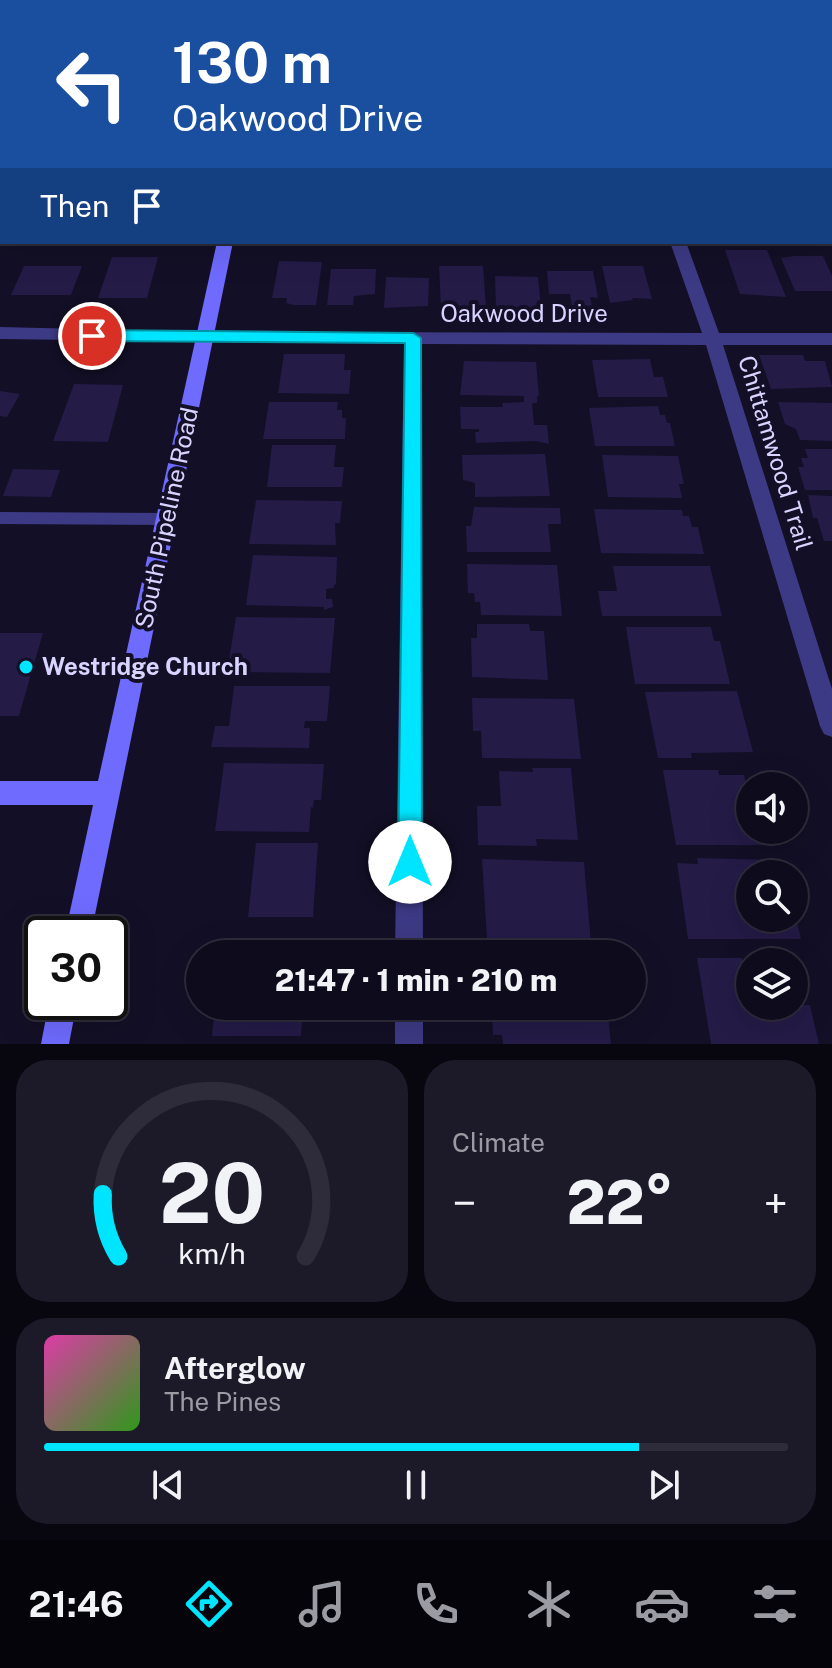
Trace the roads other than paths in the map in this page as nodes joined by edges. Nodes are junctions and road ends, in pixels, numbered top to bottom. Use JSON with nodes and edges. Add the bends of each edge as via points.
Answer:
{"nodes":[{"id":1,"x":225,"y":244,"type":"edge"},
{"id":2,"x":679,"y":244,"type":"edge"},
{"id":3,"x":0,"y":333,"type":"edge"},
{"id":4,"x":206,"y":338,"type":"junction"},
{"id":5,"x":413,"y":338,"type":"junction"},
{"id":6,"x":712,"y":338,"type":"junction"},
{"id":7,"x":832,"y":339,"type":"edge"},
{"id":8,"x":0,"y":518,"type":"edge"},
{"id":9,"x":166,"y":519,"type":"junction"},
{"id":10,"x":832,"y":726,"type":"edge"},
{"id":11,"x":0,"y":793,"type":"edge"},
{"id":12,"x":108,"y":793,"type":"junction"},
{"id":13,"x":82,"y":916,"type":"edge"},
{"id":14,"x":409,"y":940,"type":"edge"},
{"id":15,"x":60,"y":1020,"type":"edge"},
{"id":16,"x":409,"y":1020,"type":"edge"},
{"id":17,"x":55,"y":1044,"type":"edge"},
{"id":18,"x":409,"y":1044,"type":"edge"}],
"edges":[{"from":1,"to":4,"type":"street","name":"South Pipeline Road"},
{"from":2,"to":6,"type":"street","name":"Chittamwood Trail"},
{"from":3,"to":4,"type":"street","name":"Oakwood Drive"},
{"from":4,"to":5,"type":"street","name":"Oakwood Drive"},
{"from":4,"to":9,"type":"street","name":"South Pipeline Road"},
{"from":5,"to":6,"type":"street","name":"Oakwood Drive"},
{"from":5,"to":14,"type":"street"},
{"from":6,"to":7,"type":"street","name":"Oakwood Drive"},
{"from":6,"to":10,"type":"street","name":"Chittamwood Trail"},
{"from":8,"to":9,"type":"lane"},
{"from":9,"to":12,"type":"street","name":"South Pipeline Road"},
{"from":11,"to":12,"type":"street"},
{"from":12,"to":13,"type":"street","name":"South Pipeline Road"},
{"from":15,"to":17,"type":"street"},
{"from":16,"to":18,"type":"street"}]}
